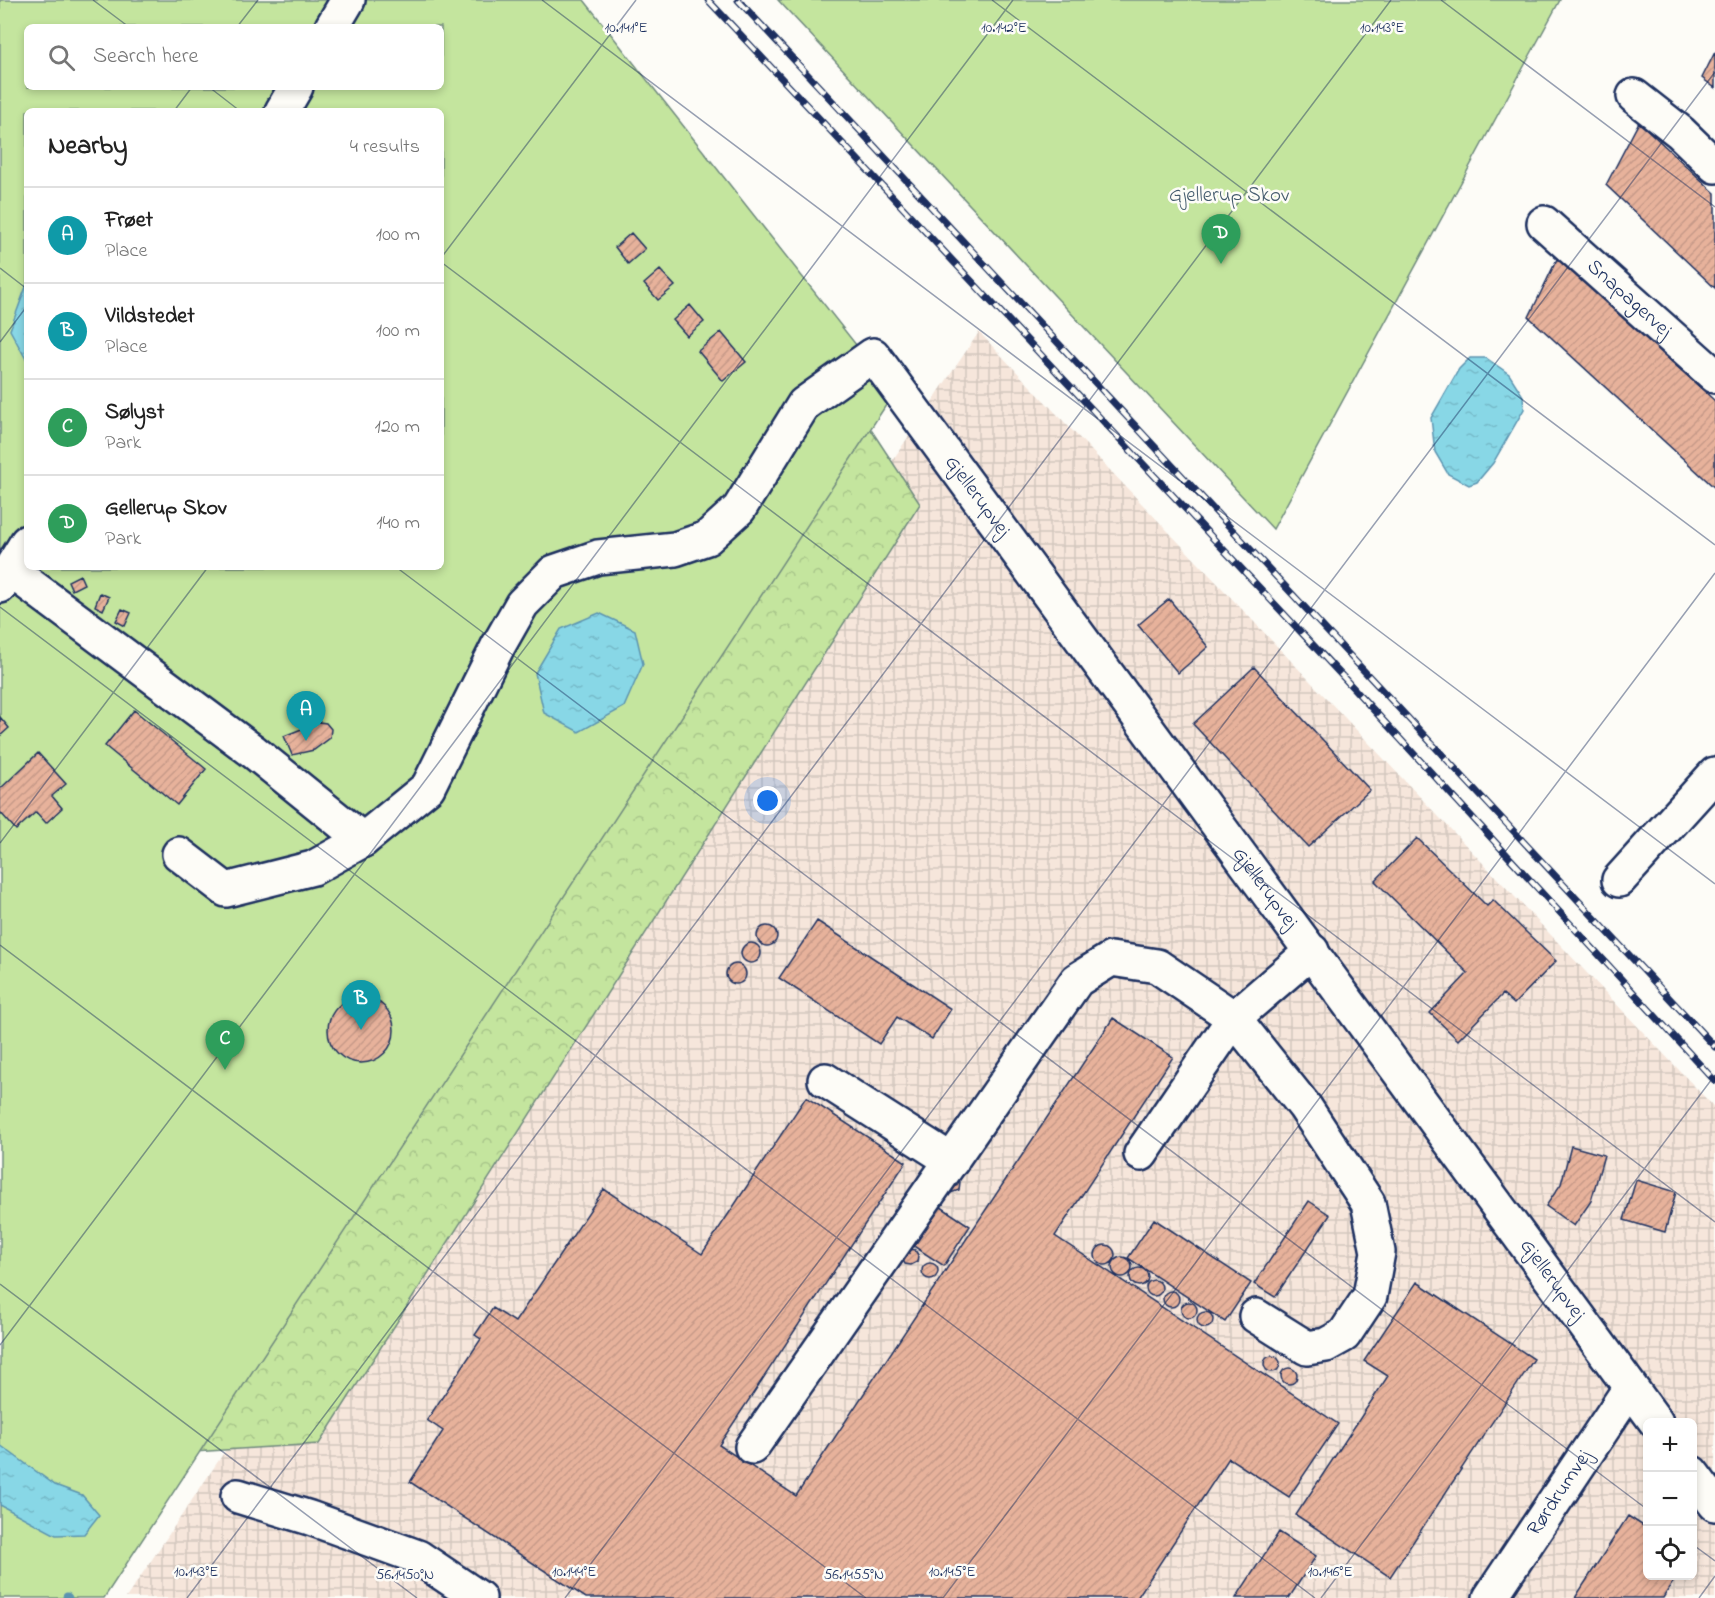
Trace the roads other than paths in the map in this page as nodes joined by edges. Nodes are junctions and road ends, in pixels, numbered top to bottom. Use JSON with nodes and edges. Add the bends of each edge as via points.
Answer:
{"nodes":[{"id":1,"x":348,"y":0,"type":"edge"},
{"id":2,"x":334,"y":24,"type":"edge"},
{"id":3,"x":294,"y":90,"type":"edge"},
{"id":4,"x":1634,"y":96,"type":"dead end"},
{"id":5,"x":284,"y":108,"type":"edge"},
{"id":6,"x":1715,"y":166,"type":"edge"},
{"id":7,"x":1544,"y":223,"type":"dead end"},
{"id":8,"x":1715,"y":376,"type":"edge"},
{"id":9,"x":24,"y":547,"type":"edge"},
{"id":10,"x":5,"y":578,"type":"edge"},
{"id":11,"x":1715,"y":774,"type":"edge"},
{"id":12,"x":363,"y":840,"type":"junction"},
{"id":13,"x":179,"y":854,"type":"dead end"},
{"id":14,"x":1619,"y":880,"type":"dead end"},
{"id":15,"x":1312,"y":951,"type":"junction"},
{"id":16,"x":1234,"y":1017,"type":"junction"},
{"id":17,"x":825,"y":1080,"type":"dead end"},
{"id":18,"x":1142,"y":1154,"type":"dead end"},
{"id":19,"x":952,"y":1161,"type":"junction"},
{"id":20,"x":1256,"y":1316,"type":"dead end"},
{"id":21,"x":1630,"y":1388,"type":"junction"},
{"id":22,"x":1653,"y":1418,"type":"edge"},
{"id":23,"x":752,"y":1447,"type":"dead end"},
{"id":24,"x":1697,"y":1480,"type":"edge"},
{"id":25,"x":238,"y":1496,"type":"dead end"},
{"id":26,"x":1715,"y":1504,"type":"edge"},
{"id":27,"x":479,"y":1598,"type":"edge"},
{"id":28,"x":1490,"y":1598,"type":"edge"}],
"edges":[{"from":1,"to":2,"type":"street"},
{"from":3,"to":5,"type":"street"},
{"from":4,"to":6,"type":"street"},
{"from":7,"to":8,"type":"street","name":"Snapagervej"},
{"from":9,"to":10,"type":"street"},
{"from":10,"to":12,"type":"street","via":[[254,752]]},
{"from":11,"to":14,"type":"street"},
{"from":12,"to":13,"type":"street","via":[[313,868],[226,890]]},
{"from":12,"to":15,"type":"street","name":"Gjellerupvej","via":[[428,787],[517,612],[554,572],[597,557],[675,549],[707,538],[739,509],[804,404],[873,355]]},
{"from":15,"to":16,"type":"street"},
{"from":15,"to":21,"type":"street","name":"Gjellerupvej"},
{"from":16,"to":18,"type":"street"},
{"from":16,"to":19,"type":"street","via":[[1157,966],[1111,959],[1077,980]]},
{"from":16,"to":20,"type":"street","via":[[1305,1107],[1368,1203],[1378,1252],[1370,1296],[1344,1335],[1326,1345],[1307,1348]]},
{"from":17,"to":19,"type":"street"},
{"from":19,"to":23,"type":"street"},
{"from":21,"to":22,"type":"street","name":"Gjellerupvej"},
{"from":21,"to":28,"type":"street","name":"Rørdrumvej"},
{"from":24,"to":26,"type":"street"},
{"from":25,"to":27,"type":"street","via":[[417,1557]]}]}
